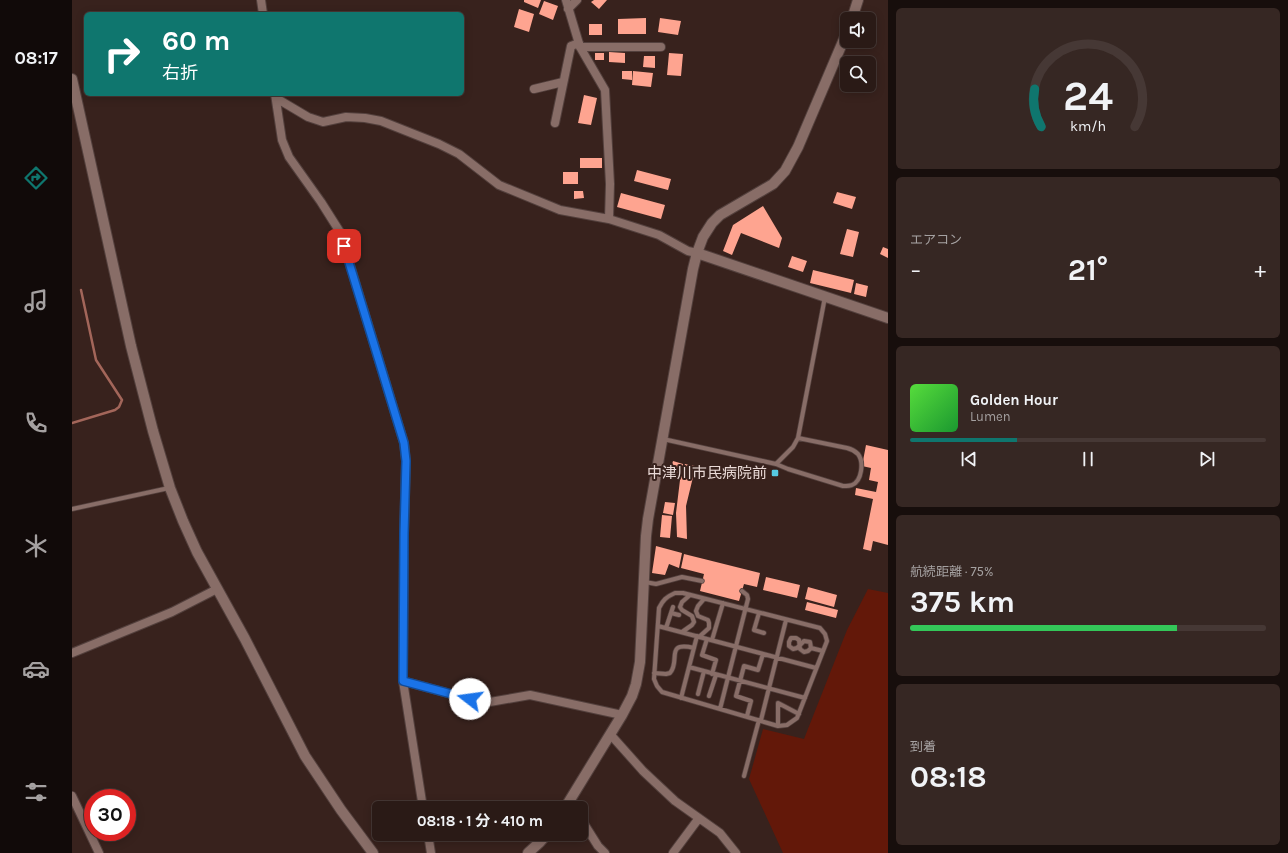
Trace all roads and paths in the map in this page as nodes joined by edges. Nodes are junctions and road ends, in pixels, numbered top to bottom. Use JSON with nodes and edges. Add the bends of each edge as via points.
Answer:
{"nodes":[{"id":1,"x":261,"y":0,"type":"edge"},
{"id":2,"x":566,"y":0,"type":"edge"},
{"id":3,"x":577,"y":0,"type":"edge"},
{"id":4,"x":858,"y":0,"type":"edge"},
{"id":5,"x":568,"y":9,"type":"junction"},
{"id":6,"x":263,"y":12,"type":"edge"},
{"id":7,"x":854,"y":12,"type":"edge"},
{"id":8,"x":580,"y":45,"type":"junction"},
{"id":9,"x":661,"y":47,"type":"dead end"},
{"id":10,"x":840,"y":48,"type":"edge"},
{"id":11,"x":72,"y":79,"type":"edge"},
{"id":12,"x":563,"y":82,"type":"junction"},
{"id":13,"x":534,"y":89,"type":"dead end"},
{"id":14,"x":276,"y":96,"type":"edge"},
{"id":15,"x":555,"y":123,"type":"dead end"},
{"id":16,"x":609,"y":219,"type":"junction"},
{"id":17,"x":697,"y":253,"type":"junction"},
{"id":18,"x":825,"y":297,"type":"junction"},
{"id":19,"x":888,"y":318,"type":"edge"},
{"id":20,"x":798,"y":438,"type":"junction"},
{"id":21,"x":662,"y":439,"type":"junction"},
{"id":22,"x":776,"y":464,"type":"junction"},
{"id":23,"x":170,"y":488,"type":"junction"},
{"id":24,"x":72,"y":509,"type":"edge"},
{"id":25,"x":702,"y":581,"type":"dead end"},
{"id":26,"x":644,"y":582,"type":"junction"},
{"id":27,"x":217,"y":589,"type":"junction"},
{"id":28,"x":742,"y":591,"type":"dead end"},
{"id":29,"x":690,"y":595,"type":"junction"},
{"id":30,"x":704,"y":599,"type":"junction"},
{"id":31,"x":723,"y":604,"type":"junction"},
{"id":32,"x":673,"y":607,"type":"dead end"},
{"id":33,"x":746,"y":609,"type":"junction"},
{"id":34,"x":671,"y":613,"type":"junction"},
{"id":35,"x":759,"y":613,"type":"junction"},
{"id":36,"x":679,"y":615,"type":"dead end"},
{"id":37,"x":786,"y":620,"type":"junction"},
{"id":38,"x":658,"y":626,"type":"junction"},
{"id":39,"x":666,"y":628,"type":"junction"},
{"id":40,"x":682,"y":632,"type":"junction"},
{"id":41,"x":764,"y":633,"type":"dead end"},
{"id":42,"x":698,"y":636,"type":"junction"},
{"id":43,"x":707,"y":639,"type":"junction"},
{"id":44,"x":712,"y":640,"type":"junction"},
{"id":45,"x":736,"y":646,"type":"junction"},
{"id":46,"x":694,"y":648,"type":"junction"},
{"id":47,"x":811,"y":648,"type":"junction"},
{"id":48,"x":823,"y":651,"type":"junction"},
{"id":49,"x":72,"y":653,"type":"edge"},
{"id":50,"x":763,"y":654,"type":"junction"},
{"id":51,"x":777,"y":657,"type":"junction"},
{"id":52,"x":689,"y":667,"type":"junction"},
{"id":53,"x":816,"y":668,"type":"junction"},
{"id":54,"x":704,"y":671,"type":"junction"},
{"id":55,"x":654,"y":673,"type":"junction"},
{"id":56,"x":714,"y":674,"type":"junction"},
{"id":57,"x":728,"y":678,"type":"junction"},
{"id":58,"x":403,"y":681,"type":"junction"},
{"id":59,"x":740,"y":681,"type":"junction"},
{"id":60,"x":768,"y":689,"type":"junction"},
{"id":61,"x":698,"y":694,"type":"dead end"},
{"id":62,"x":709,"y":696,"type":"dead end"},
{"id":63,"x":681,"y":698,"type":"junction"},
{"id":64,"x":805,"y":698,"type":"junction"},
{"id":65,"x":720,"y":709,"type":"junction"},
{"id":66,"x":799,"y":714,"type":"junction"},
{"id":67,"x":622,"y":715,"type":"junction"},
{"id":68,"x":746,"y":716,"type":"junction"},
{"id":69,"x":760,"y":720,"type":"junction"},
{"id":70,"x":778,"y":726,"type":"junction"},
{"id":71,"x":610,"y":734,"type":"junction"},
{"id":72,"x":744,"y":776,"type":"dead end"},
{"id":73,"x":72,"y":796,"type":"edge"},
{"id":74,"x":422,"y":801,"type":"edge"},
{"id":75,"x":572,"y":801,"type":"edge"},
{"id":76,"x":699,"y":818,"type":"junction"},
{"id":77,"x":588,"y":830,"type":"edge"},
{"id":78,"x":429,"y":841,"type":"edge"},
{"id":79,"x":541,"y":841,"type":"edge"},
{"id":80,"x":99,"y":853,"type":"edge"},
{"id":81,"x":373,"y":853,"type":"edge"},
{"id":82,"x":431,"y":853,"type":"edge"},
{"id":83,"x":528,"y":853,"type":"edge"},
{"id":84,"x":605,"y":853,"type":"edge"},
{"id":85,"x":673,"y":853,"type":"edge"},
{"id":86,"x":736,"y":853,"type":"edge"}],
"edges":[{"from":1,"to":6,"type":"street"},
{"from":2,"to":5,"type":"street"},
{"from":3,"to":5,"type":"street"},
{"from":4,"to":7,"type":"street"},
{"from":5,"to":8,"type":"street"},
{"from":8,"to":9,"type":"street"},
{"from":8,"to":12,"type":"street","via":[[571,46]]},
{"from":8,"to":16,"type":"street","via":[[605,90],[610,184]]},
{"from":10,"to":17,"type":"street","via":[[798,147],[785,171],[773,184],[720,215],[703,237]]},
{"from":11,"to":23,"type":"street","via":[[131,346]]},
{"from":12,"to":13,"type":"street"},
{"from":12,"to":15,"type":"street"},
{"from":14,"to":16,"type":"street","via":[[308,117],[323,122],[346,117],[381,121],[459,154],[499,185],[560,210]]},
{"from":14,"to":58,"type":"street","via":[[282,140],[289,157],[340,232],[404,443],[406,461]]},
{"from":16,"to":17,"type":"street","via":[[659,234],[688,251]]},
{"from":17,"to":18,"type":"street"},
{"from":17,"to":21,"type":"street"},
{"from":18,"to":19,"type":"street"},
{"from":18,"to":20,"type":"lane"},
{"from":20,"to":22,"type":"lane"},
{"from":20,"to":22,"type":"lane","via":[[853,450],[862,462],[857,482],[852,486],[843,486]]},
{"from":21,"to":22,"type":"lane"},
{"from":21,"to":26,"type":"street","via":[[648,524]]},
{"from":23,"to":24,"type":"lane"},
{"from":23,"to":27,"type":"street","via":[[197,552]]},
{"from":25,"to":26,"type":"lane","via":[[682,577],[656,584]]},
{"from":26,"to":67,"type":"street","via":[[640,662],[632,696]]},
{"from":27,"to":49,"type":"street","via":[[172,612]]},
{"from":27,"to":81,"type":"street","via":[[305,756]]},
{"from":28,"to":33,"type":"lane","via":[[747,594]]},
{"from":29,"to":30,"type":"lane"},
{"from":29,"to":38,"type":"lane","via":[[674,594],[663,600],[659,608]]},
{"from":29,"to":40,"type":"lane","via":[[680,607],[692,616],[694,622]]},
{"from":30,"to":31,"type":"lane"},
{"from":30,"to":42,"type":"lane","via":[[696,612],[698,616],[708,620],[709,628]]},
{"from":31,"to":33,"type":"lane"},
{"from":31,"to":44,"type":"lane"},
{"from":32,"to":34,"type":"lane"},
{"from":33,"to":35,"type":"lane"},
{"from":33,"to":45,"type":"lane"},
{"from":34,"to":36,"type":"lane"},
{"from":34,"to":39,"type":"lane"},
{"from":35,"to":37,"type":"lane"},
{"from":35,"to":41,"type":"lane","via":[[754,630]]},
{"from":37,"to":48,"type":"lane","via":[[820,628],[827,641]]},
{"from":37,"to":51,"type":"lane"},
{"from":38,"to":39,"type":"lane"},
{"from":38,"to":55,"type":"lane"},
{"from":39,"to":40,"type":"lane"},
{"from":40,"to":42,"type":"lane"},
{"from":42,"to":43,"type":"lane"},
{"from":42,"to":46,"type":"lane"},
{"from":43,"to":44,"type":"lane"},
{"from":43,"to":56,"type":"lane","via":[[702,655],[716,660]]},
{"from":44,"to":45,"type":"lane"},
{"from":45,"to":50,"type":"lane"},
{"from":45,"to":57,"type":"lane"},
{"from":46,"to":52,"type":"lane"},
{"from":46,"to":55,"type":"lane","via":[[681,646],[674,653],[674,667],[670,673]]},
{"from":47,"to":47,"type":"lane","via":[[804,652],[800,645],[804,640]]},
{"from":47,"to":48,"type":"lane"},
{"from":48,"to":53,"type":"lane"},
{"from":50,"to":51,"type":"lane"},
{"from":50,"to":59,"type":"lane","via":[[758,670],[744,666]]},
{"from":51,"to":53,"type":"lane"},
{"from":51,"to":60,"type":"lane"},
{"from":52,"to":54,"type":"lane"},
{"from":52,"to":63,"type":"lane"},
{"from":53,"to":64,"type":"lane"},
{"from":54,"to":56,"type":"lane"},
{"from":54,"to":61,"type":"lane"},
{"from":55,"to":63,"type":"lane","via":[[654,679],[662,692]]},
{"from":56,"to":57,"type":"lane"},
{"from":56,"to":62,"type":"lane"},
{"from":57,"to":59,"type":"lane"},
{"from":57,"to":65,"type":"lane"},
{"from":58,"to":67,"type":"street","via":[[484,703],[530,695]]},
{"from":58,"to":74,"type":"street"},
{"from":59,"to":60,"type":"lane"},
{"from":59,"to":68,"type":"lane","via":[[736,696],[751,700]]},
{"from":60,"to":64,"type":"lane"},
{"from":60,"to":69,"type":"lane"},
{"from":63,"to":65,"type":"lane"},
{"from":64,"to":66,"type":"lane"},
{"from":65,"to":68,"type":"lane"},
{"from":66,"to":70,"type":"lane","via":[[787,725]]},
{"from":66,"to":70,"type":"lane","via":[[778,703]]},
{"from":67,"to":71,"type":"street"},
{"from":68,"to":69,"type":"lane"},
{"from":69,"to":70,"type":"lane"},
{"from":69,"to":72,"type":"lane"},
{"from":71,"to":75,"type":"street"},
{"from":71,"to":76,"type":"street","via":[[642,771],[675,801]]},
{"from":73,"to":80,"type":"street"},
{"from":76,"to":85,"type":"street"},
{"from":76,"to":86,"type":"street","via":[[720,833]]},
{"from":77,"to":84,"type":"street"},
{"from":78,"to":82,"type":"street"},
{"from":79,"to":83,"type":"street"}]}
